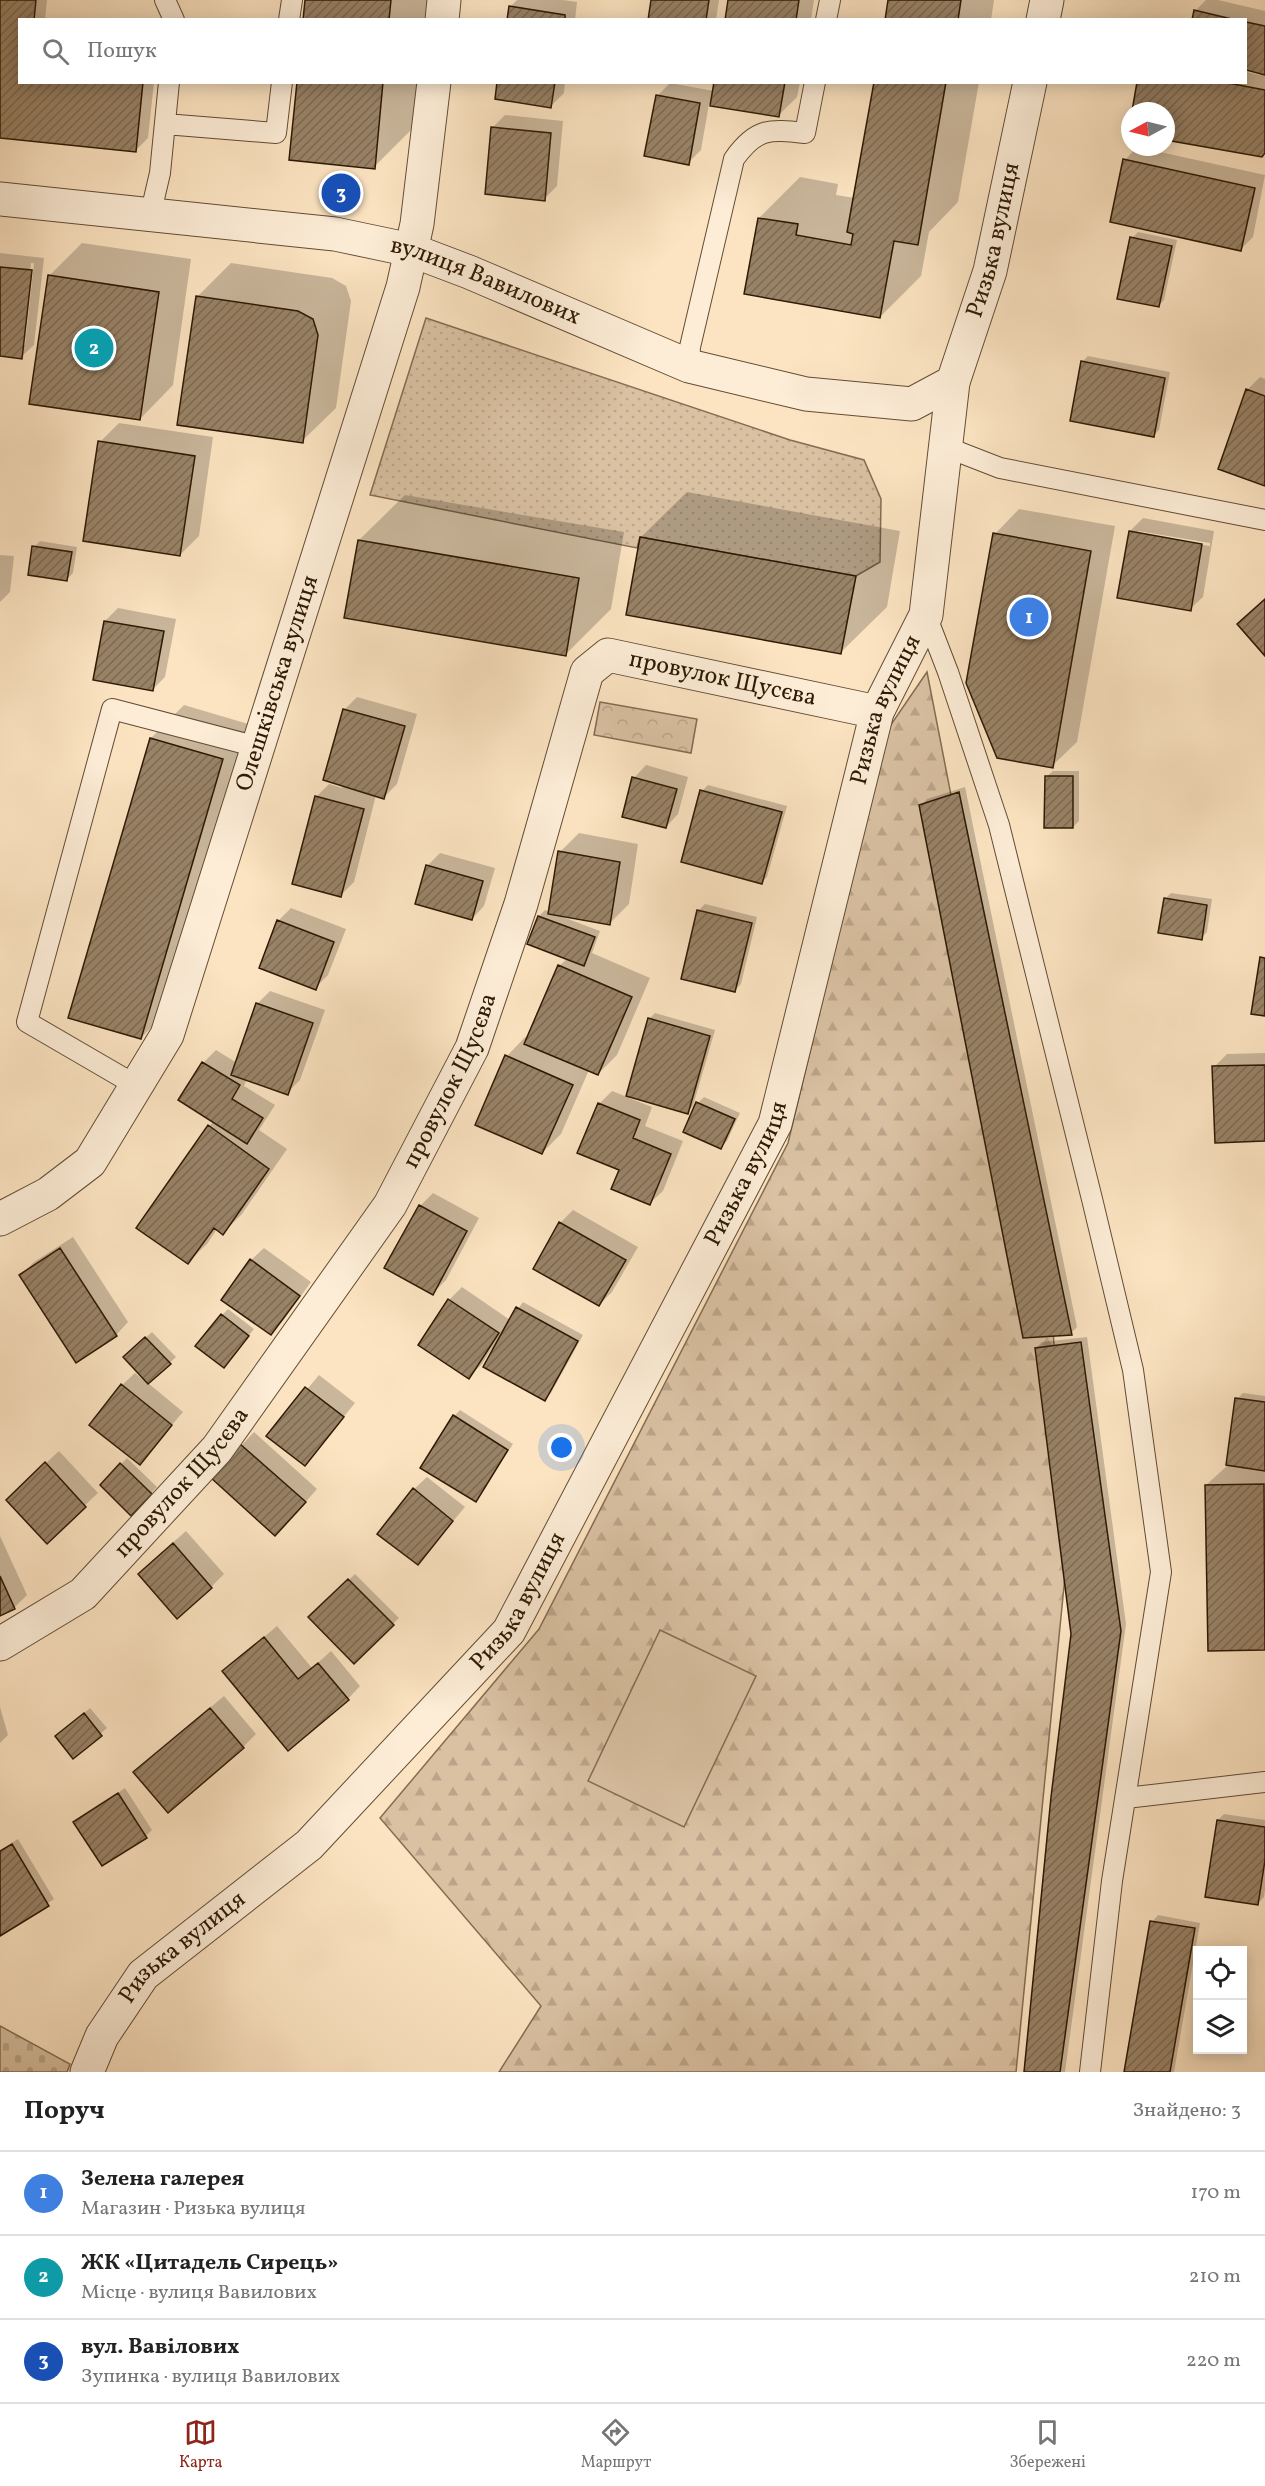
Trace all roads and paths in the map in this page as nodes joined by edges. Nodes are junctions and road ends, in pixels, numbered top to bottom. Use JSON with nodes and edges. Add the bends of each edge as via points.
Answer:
{"nodes":[{"id":1,"x":165,"y":0,"type":"edge"},
{"id":2,"x":292,"y":0,"type":"edge"},
{"id":3,"x":444,"y":0,"type":"edge"},
{"id":4,"x":830,"y":0,"type":"edge"},
{"id":5,"x":1047,"y":0,"type":"edge"},
{"id":6,"x":173,"y":18,"type":"edge"},
{"id":7,"x":289,"y":18,"type":"edge"},
{"id":8,"x":442,"y":18,"type":"edge"},
{"id":9,"x":826,"y":18,"type":"edge"},
{"id":10,"x":1043,"y":18,"type":"edge"},
{"id":11,"x":169,"y":84,"type":"edge"},
{"id":12,"x":282,"y":84,"type":"edge"},
{"id":13,"x":434,"y":84,"type":"edge"},
{"id":14,"x":814,"y":84,"type":"edge"},
{"id":15,"x":1030,"y":84,"type":"edge"},
{"id":16,"x":165,"y":124,"type":"junction"},
{"id":17,"x":0,"y":199,"type":"edge"},
{"id":18,"x":150,"y":216,"type":"junction"},
{"id":19,"x":411,"y":250,"type":"junction"},
{"id":20,"x":689,"y":366,"type":"junction"},
{"id":21,"x":952,"y":382,"type":"junction"},
{"id":22,"x":946,"y":447,"type":"junction"},
{"id":23,"x":1265,"y":520,"type":"edge"},
{"id":24,"x":926,"y":615,"type":"junction"},
{"id":25,"x":877,"y":712,"type":"junction"},
{"id":26,"x":258,"y":747,"type":"junction"},
{"id":27,"x":137,"y":1086,"type":"junction"},
{"id":28,"x":0,"y":1219,"type":"edge"},
{"id":29,"x":0,"y":1644,"type":"edge"},
{"id":30,"x":1265,"y":1782,"type":"edge"},
{"id":31,"x":1126,"y":1798,"type":"junction"},
{"id":32,"x":87,"y":2072,"type":"edge"},
{"id":33,"x":1090,"y":2072,"type":"edge"}],
"edges":[{"from":1,"to":6,"type":"lane"},
{"from":2,"to":7,"type":"lane"},
{"from":3,"to":8,"type":"street"},
{"from":4,"to":9,"type":"lane"},
{"from":5,"to":10,"type":"street"},
{"from":11,"to":16,"type":"lane"},
{"from":12,"to":16,"type":"lane","via":[[276,134]]},
{"from":13,"to":19,"type":"street","name":"Олешківська вулиця"},
{"from":14,"to":20,"type":"lane","via":[[805,133],[778,130],[760,134],[746,142],[734,159],[690,347]]},
{"from":15,"to":21,"type":"street","name":"Ризька вулиця","via":[[990,271]]},
{"from":16,"to":18,"type":"lane"},
{"from":17,"to":18,"type":"street","name":"вулиця Вавилових"},
{"from":18,"to":19,"type":"street","name":"вулиця Вавилових","via":[[335,234]]},
{"from":19,"to":20,"type":"street","name":"вулиця Вавилових"},
{"from":19,"to":26,"type":"street","name":"Олешківська вулиця","via":[[403,287]]},
{"from":20,"to":21,"type":"street","name":"вулиця Вавилових","via":[[806,394],[912,404]]},
{"from":21,"to":22,"type":"street","name":"Ризька вулиця"},
{"from":22,"to":23,"type":"lane","via":[[1000,468]]},
{"from":22,"to":24,"type":"street","name":"Ризька вулиця"},
{"from":24,"to":25,"type":"street","name":"Ризька вулиця"},
{"from":24,"to":31,"type":"lane","via":[[999,825],[1133,1370],[1161,1572]]},
{"from":25,"to":29,"type":"street","name":"провулок Щусєва","via":[[608,655],[587,672],[521,904],[472,1048],[390,1204],[218,1449],[83,1594]]},
{"from":25,"to":32,"type":"street","name":"Ризька вулиця","via":[[774,1124],[510,1631],[309,1845],[143,1975],[102,2036]]},
{"from":26,"to":27,"type":"street","name":"Олешківська вулиця","via":[[167,1035]]},
{"from":26,"to":27,"type":"lane","via":[[112,709],[27,1022]]},
{"from":27,"to":28,"type":"street","name":"Олешківська вулиця","via":[[90,1162],[48,1194]]},
{"from":30,"to":31,"type":"lane"},
{"from":31,"to":33,"type":"lane","via":[[1112,1881]]}]}
